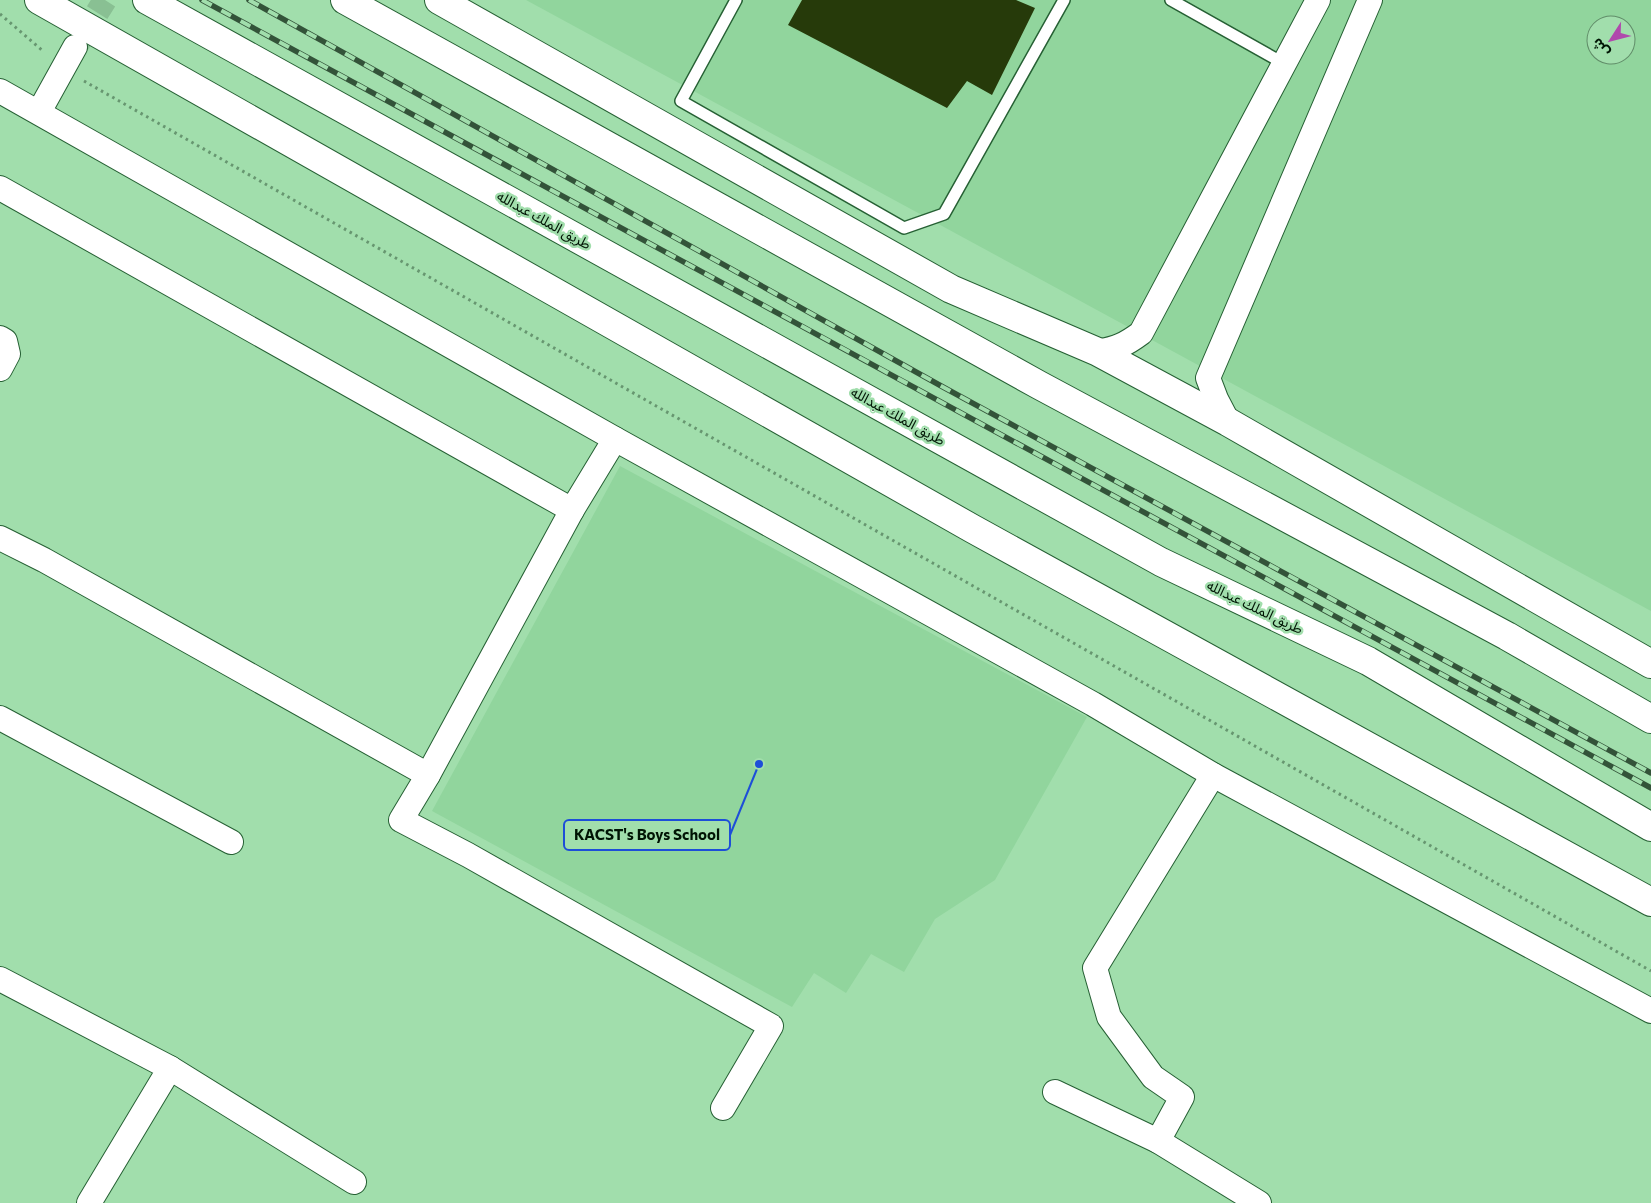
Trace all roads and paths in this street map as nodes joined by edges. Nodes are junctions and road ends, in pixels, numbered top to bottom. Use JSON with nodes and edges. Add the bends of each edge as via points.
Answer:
{"nodes":[{"id":1,"x":39,"y":0,"type":"edge"},
{"id":2,"x":148,"y":0,"type":"edge"},
{"id":3,"x":345,"y":0,"type":"edge"},
{"id":4,"x":439,"y":0,"type":"edge"},
{"id":5,"x":736,"y":0,"type":"edge"},
{"id":6,"x":1064,"y":0,"type":"edge"},
{"id":7,"x":1172,"y":0,"type":"edge"},
{"id":8,"x":1318,"y":0,"type":"edge"},
{"id":9,"x":1370,"y":0,"type":"edge"},
{"id":10,"x":0,"y":14,"type":"edge"},
{"id":11,"x":75,"y":48,"type":"tunnel mouth"},
{"id":12,"x":1283,"y":64,"type":"junction"},
{"id":13,"x":64,"y":69,"type":"junction"},
{"id":14,"x":0,"y":91,"type":"edge"},
{"id":15,"x":39,"y":112,"type":"junction"},
{"id":16,"x":0,"y":188,"type":"edge"},
{"id":17,"x":0,"y":338,"type":"edge"},
{"id":18,"x":1098,"y":352,"type":"junction"},
{"id":19,"x":0,"y":369,"type":"edge"},
{"id":20,"x":1228,"y":422,"type":"junction"},
{"id":21,"x":615,"y":439,"type":"junction"},
{"id":22,"x":572,"y":510,"type":"junction"},
{"id":23,"x":0,"y":538,"type":"edge"},
{"id":24,"x":1651,"y":664,"type":"edge"},
{"id":25,"x":0,"y":718,"type":"edge"},
{"id":26,"x":1651,"y":719,"type":"edge"},
{"id":27,"x":428,"y":775,"type":"junction"},
{"id":28,"x":1213,"y":775,"type":"junction"},
{"id":29,"x":1651,"y":827,"type":"edge"},
{"id":30,"x":230,"y":842,"type":"dead end"},
{"id":31,"x":1651,"y":902,"type":"edge"},
{"id":32,"x":1651,"y":971,"type":"edge"},
{"id":33,"x":0,"y":979,"type":"edge"},
{"id":34,"x":1651,"y":1011,"type":"edge"},
{"id":35,"x":170,"y":1068,"type":"junction"},
{"id":36,"x":1055,"y":1092,"type":"dead end"},
{"id":37,"x":723,"y":1108,"type":"dead end"},
{"id":38,"x":1158,"y":1141,"type":"junction"},
{"id":39,"x":354,"y":1182,"type":"dead end"},
{"id":40,"x":89,"y":1203,"type":"edge"},
{"id":41,"x":1259,"y":1203,"type":"edge"}],
"edges":[{"from":1,"to":31,"type":"main road","via":[[973,530]]},
{"from":2,"to":29,"type":"main road","name":"طريق الملك عبدالله","via":[[1161,562],[1368,661]]},
{"from":3,"to":26,"type":"main road","via":[[1039,386],[1498,632]]},
{"from":4,"to":18,"type":"main road","via":[[951,289]]},
{"from":5,"to":6,"type":"lane","via":[[681,101],[904,228],[944,214]]},
{"from":7,"to":12,"type":"lane"},
{"from":8,"to":12,"type":"street"},
{"from":9,"to":20,"type":"street","via":[[1208,378]]},
{"from":10,"to":13,"type":"path"},
{"from":11,"to":13,"type":"street"},
{"from":12,"to":18,"type":"street","via":[[1140,333],[1127,344]]},
{"from":13,"to":15,"type":"street"},
{"from":13,"to":32,"type":"path"},
{"from":14,"to":15,"type":"street"},
{"from":15,"to":21,"type":"street"},
{"from":16,"to":22,"type":"street"},
{"from":17,"to":19,"type":"street","via":[[5,341],[8,354]]},
{"from":18,"to":20,"type":"main road"},
{"from":20,"to":24,"type":"main road"},
{"from":21,"to":22,"type":"street"},
{"from":21,"to":28,"type":"street","via":[[1093,704]]},
{"from":22,"to":27,"type":"street"},
{"from":23,"to":27,"type":"street"},
{"from":25,"to":30,"type":"street"},
{"from":27,"to":37,"type":"street","via":[[401,820],[771,1026]]},
{"from":28,"to":34,"type":"street"},
{"from":28,"to":38,"type":"street","via":[[1095,968],[1109,1017],[1153,1076],[1182,1097]]},
{"from":33,"to":35,"type":"street"},
{"from":35,"to":39,"type":"street"},
{"from":35,"to":40,"type":"street"},
{"from":36,"to":38,"type":"street"},
{"from":38,"to":41,"type":"street"}]}
